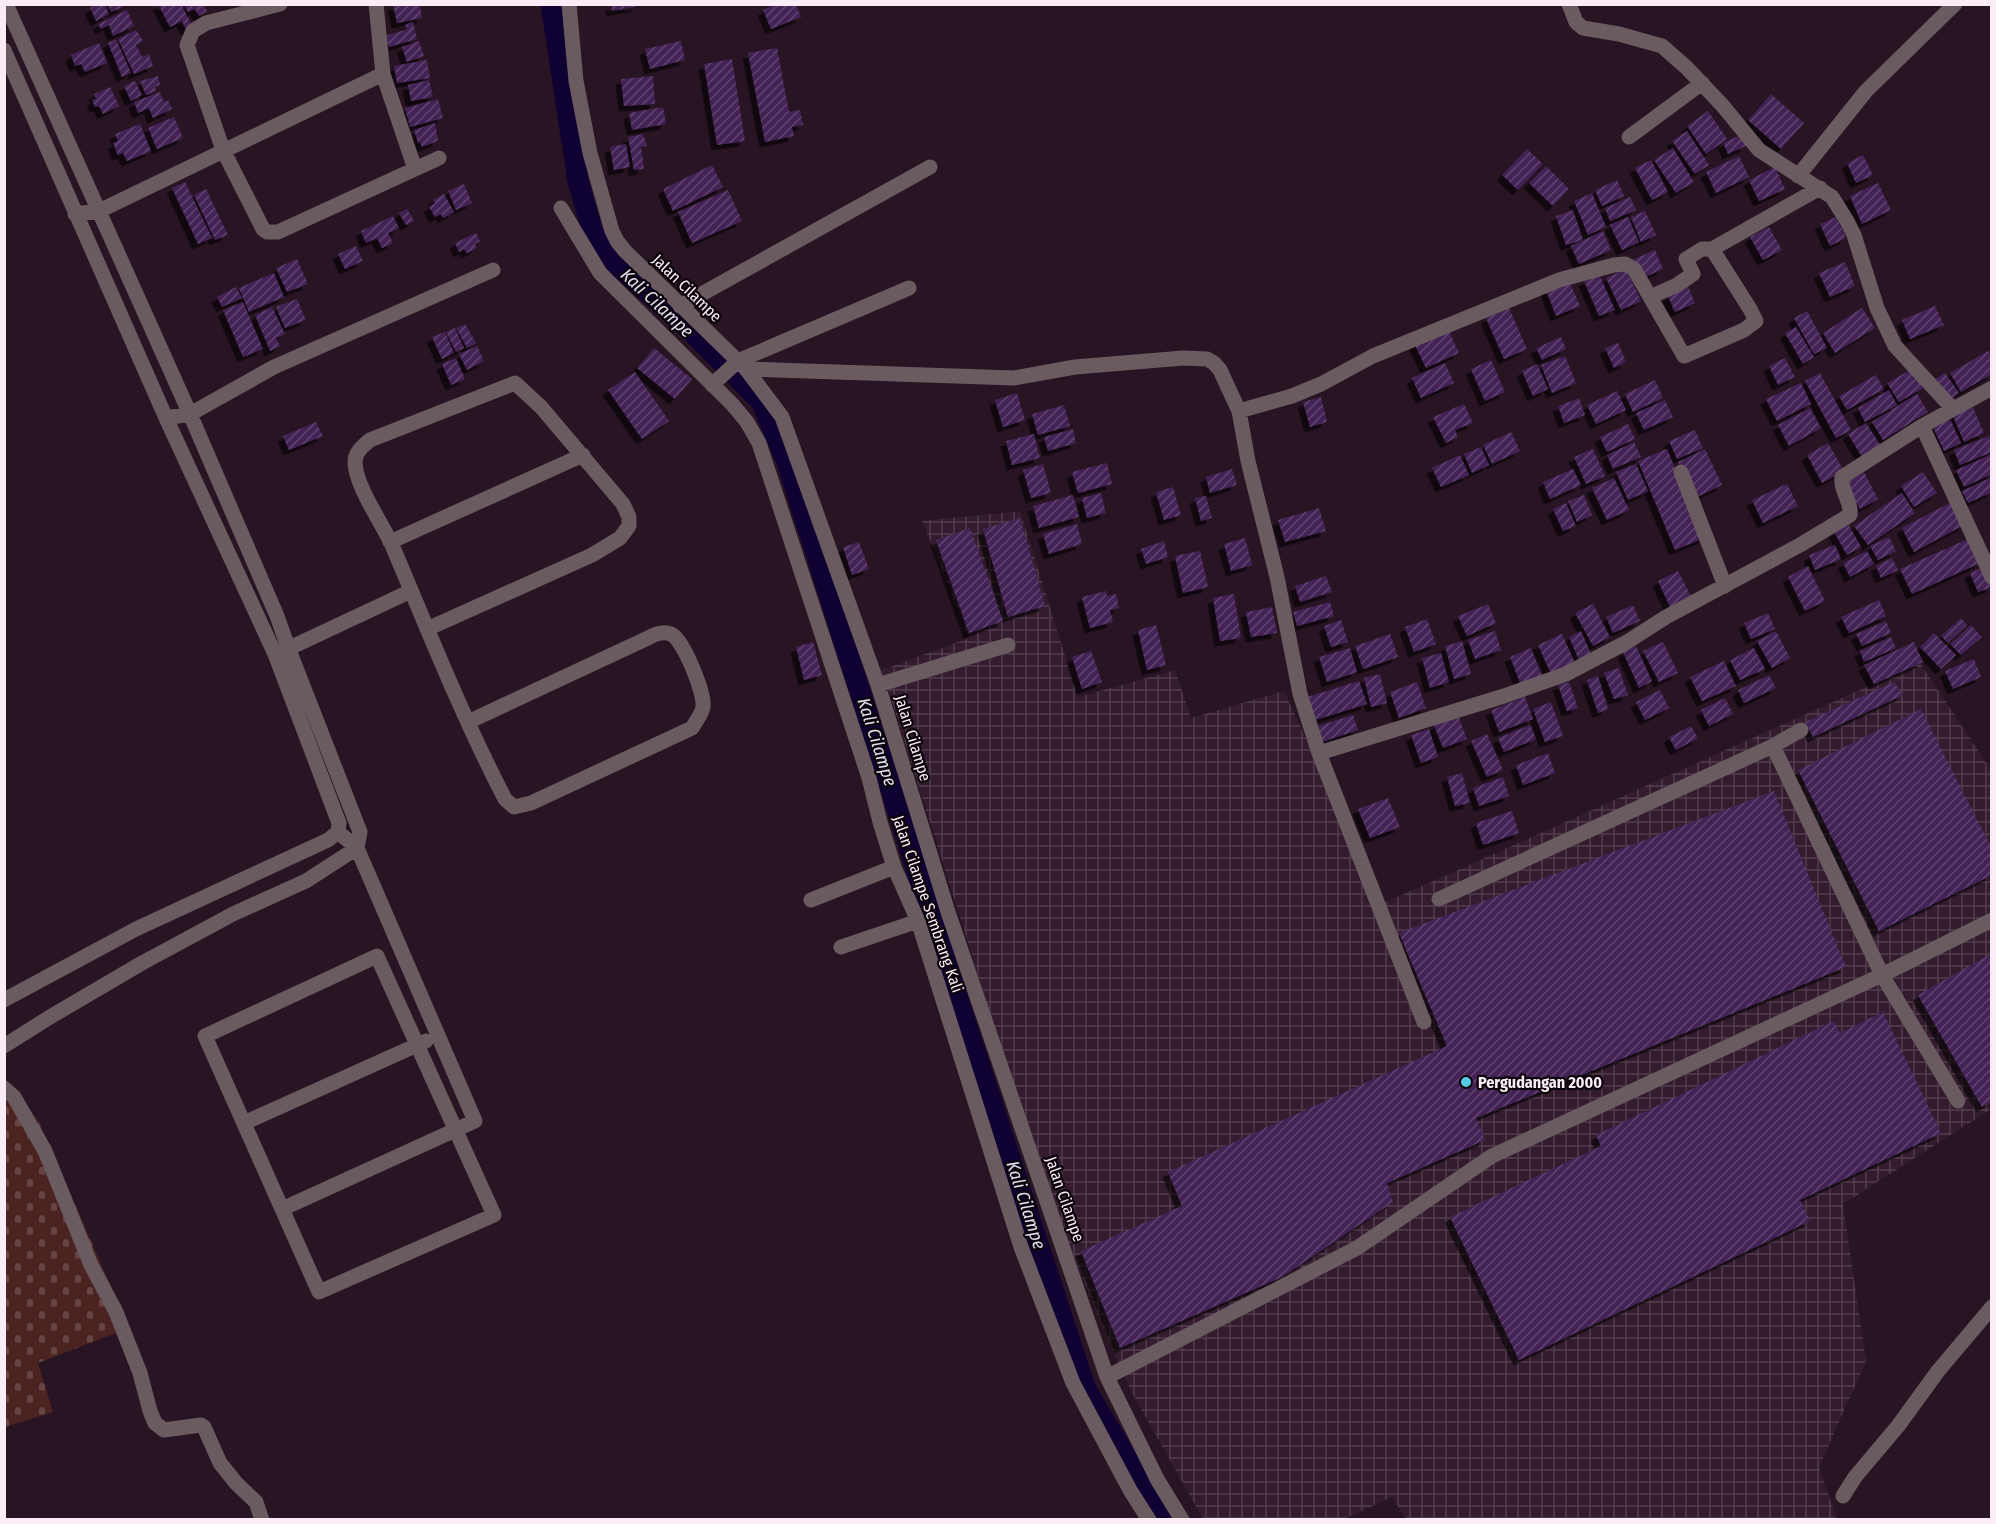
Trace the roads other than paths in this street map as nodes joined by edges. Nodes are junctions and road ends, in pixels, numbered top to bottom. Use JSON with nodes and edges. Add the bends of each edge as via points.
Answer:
{"nodes":[{"id":1,"x":6,"y":4,"type":"edge"},
{"id":2,"x":280,"y":4,"type":"edge"},
{"id":3,"x":376,"y":4,"type":"edge"},
{"id":4,"x":568,"y":4,"type":"edge"},
{"id":5,"x":1569,"y":4,"type":"edge"},
{"id":6,"x":1955,"y":4,"type":"edge"},
{"id":7,"x":4,"y":50,"type":"edge"},
{"id":8,"x":383,"y":74,"type":"junction"},
{"id":9,"x":1702,"y":83,"type":"junction"},
{"id":10,"x":1629,"y":137,"type":"dead end"},
{"id":11,"x":223,"y":150,"type":"junction"},
{"id":12,"x":439,"y":158,"type":"dead end"},
{"id":13,"x":930,"y":167,"type":"dead end"},
{"id":14,"x":415,"y":169,"type":"junction"},
{"id":15,"x":1798,"y":176,"type":"junction"},
{"id":16,"x":1820,"y":188,"type":"junction"},
{"id":17,"x":561,"y":208,"type":"dead end"},
{"id":18,"x":99,"y":212,"type":"junction"},
{"id":19,"x":75,"y":214,"type":"junction"},
{"id":20,"x":1712,"y":249,"type":"junction"},
{"id":21,"x":493,"y":270,"type":"dead end"},
{"id":22,"x":909,"y":288,"type":"dead end"},
{"id":23,"x":1650,"y":297,"type":"junction"},
{"id":24,"x":680,"y":306,"type":"junction"},
{"id":25,"x":742,"y":365,"type":"junction"},
{"id":26,"x":712,"y":385,"type":"junction"},
{"id":27,"x":1992,"y":388,"type":"edge"},
{"id":28,"x":1953,"y":409,"type":"junction"},
{"id":29,"x":1239,"y":411,"type":"junction"},
{"id":30,"x":190,"y":414,"type":"junction"},
{"id":31,"x":166,"y":418,"type":"junction"},
{"id":32,"x":1922,"y":426,"type":"junction"},
{"id":33,"x":583,"y":455,"type":"junction"},
{"id":34,"x":1681,"y":472,"type":"dead end"},
{"id":35,"x":390,"y":542,"type":"junction"},
{"id":36,"x":1992,"y":577,"type":"edge"},
{"id":37,"x":1725,"y":586,"type":"junction"},
{"id":38,"x":411,"y":591,"type":"junction"},
{"id":39,"x":427,"y":629,"type":"junction"},
{"id":40,"x":1008,"y":645,"type":"dead end"},
{"id":41,"x":282,"y":652,"type":"junction"},
{"id":42,"x":878,"y":685,"type":"junction"},
{"id":43,"x":468,"y":722,"type":"junction"},
{"id":44,"x":1801,"y":730,"type":"dead end"},
{"id":45,"x":1773,"y":746,"type":"junction"},
{"id":46,"x":1319,"y":753,"type":"junction"},
{"id":47,"x":338,"y":832,"type":"junction"},
{"id":48,"x":357,"y":848,"type":"junction"},
{"id":49,"x":894,"y":867,"type":"junction"},
{"id":50,"x":1439,"y":899,"type":"dead end"},
{"id":51,"x":811,"y":900,"type":"dead end"},
{"id":52,"x":1992,"y":920,"type":"edge"},
{"id":53,"x":918,"y":921,"type":"junction"},
{"id":54,"x":841,"y":947,"type":"dead end"},
{"id":55,"x":1882,"y":975,"type":"junction"},
{"id":56,"x":4,"y":1000,"type":"edge"},
{"id":57,"x":1424,"y":1022,"type":"dead end"},
{"id":58,"x":437,"y":1036,"type":"junction"},
{"id":59,"x":417,"y":1045,"type":"junction"},
{"id":60,"x":4,"y":1046,"type":"edge"},
{"id":61,"x":4,"y":1088,"type":"edge"},
{"id":62,"x":1958,"y":1101,"type":"dead end"},
{"id":63,"x":244,"y":1123,"type":"junction"},
{"id":64,"x":456,"y":1130,"type":"junction"},
{"id":65,"x":282,"y":1209,"type":"junction"},
{"id":66,"x":1992,"y":1307,"type":"edge"},
{"id":67,"x":1107,"y":1377,"type":"junction"},
{"id":68,"x":1843,"y":1496,"type":"dead end"},
{"id":69,"x":262,"y":1520,"type":"edge"},
{"id":70,"x":1149,"y":1520,"type":"edge"},
{"id":71,"x":1182,"y":1520,"type":"edge"}],
"edges":[{"from":1,"to":18,"type":"street"},
{"from":2,"to":11,"type":"street","via":[[206,23],[189,38],[187,45]]},
{"from":3,"to":8,"type":"street"},
{"from":4,"to":24,"type":"street","name":"Jalan Cilampe","via":[[576,81],[590,153],[612,231],[625,251]]},
{"from":5,"to":9,"type":"street","via":[[1576,22],[1583,28],[1662,46]]},
{"from":6,"to":15,"type":"street","via":[[1866,91]]},
{"from":7,"to":19,"type":"street"},
{"from":8,"to":11,"type":"street"},
{"from":8,"to":14,"type":"street"},
{"from":9,"to":10,"type":"street"},
{"from":9,"to":15,"type":"street","via":[[1759,150]]},
{"from":11,"to":14,"type":"street","via":[[267,232],[278,232]]},
{"from":11,"to":18,"type":"street"},
{"from":12,"to":14,"type":"street"},
{"from":13,"to":24,"type":"street"},
{"from":15,"to":16,"type":"street"},
{"from":16,"to":20,"type":"street"},
{"from":16,"to":28,"type":"street","via":[[1832,197],[1847,220],[1877,308],[1895,346]]},
{"from":17,"to":26,"type":"street","name":"Jalan Cilampe Sembrang Kali","via":[[600,273]]},
{"from":18,"to":19,"type":"street"},
{"from":18,"to":30,"type":"street"},
{"from":19,"to":31,"type":"street"},
{"from":20,"to":23,"type":"street","via":[[1702,249],[1686,260],[1693,274]]},
{"from":20,"to":23,"type":"street","via":[[1756,321],[1684,356]]},
{"from":21,"to":30,"type":"street","via":[[274,368]]},
{"from":22,"to":25,"type":"street"},
{"from":23,"to":29,"type":"street","via":[[1634,269],[1625,264],[1559,280],[1373,356],[1302,392]]},
{"from":24,"to":25,"type":"street","name":"Jalan Cilampe"},
{"from":25,"to":26,"type":"street"},
{"from":25,"to":29,"type":"street","via":[[1014,378],[1075,367],[1207,359],[1220,370]]},
{"from":25,"to":42,"type":"street","name":"Jalan Cilampe","via":[[782,417]]},
{"from":26,"to":49,"type":"street","name":"Jalan Cilampe Sembrang Kali","via":[[747,422],[759,443],[870,778]]},
{"from":27,"to":28,"type":"street"},
{"from":28,"to":32,"type":"street"},
{"from":29,"to":46,"type":"street","via":[[1300,694]]},
{"from":30,"to":31,"type":"street"},
{"from":30,"to":41,"type":"street","via":[[278,616]]},
{"from":31,"to":41,"type":"street"},
{"from":32,"to":36,"type":"street"},
{"from":32,"to":37,"type":"street","via":[[1842,477],[1850,515]]},
{"from":33,"to":35,"type":"street"},
{"from":33,"to":35,"type":"street","via":[[515,383],[370,441],[355,458],[356,470]]},
{"from":33,"to":39,"type":"street","via":[[623,504],[629,526],[620,538],[592,555]]},
{"from":34,"to":37,"type":"street"},
{"from":35,"to":38,"type":"street"},
{"from":37,"to":46,"type":"street","via":[[1566,674]]},
{"from":38,"to":39,"type":"street"},
{"from":38,"to":41,"type":"street"},
{"from":39,"to":43,"type":"street"},
{"from":40,"to":42,"type":"street"},
{"from":41,"to":47,"type":"street","via":[[339,823]]},
{"from":41,"to":48,"type":"street","via":[[357,823]]},
{"from":42,"to":67,"type":"street","name":"Jalan Cilampe","via":[[948,912]]},
{"from":43,"to":43,"type":"street","via":[[663,633],[671,634],[681,643],[703,700],[692,728],[520,807],[513,807],[505,799]]},
{"from":44,"to":45,"type":"street"},
{"from":45,"to":50,"type":"street"},
{"from":45,"to":55,"type":"street"},
{"from":46,"to":57,"type":"street"},
{"from":47,"to":48,"type":"street"},
{"from":47,"to":56,"type":"street","via":[[284,862],[136,929]]},
{"from":48,"to":58,"type":"street"},
{"from":48,"to":60,"type":"street","via":[[306,881],[233,914],[142,963]]},
{"from":49,"to":51,"type":"street"},
{"from":49,"to":53,"type":"street","name":"Jalan Cilampe Sembrang Kali"},
{"from":52,"to":55,"type":"street"},
{"from":53,"to":54,"type":"street"},
{"from":53,"to":70,"type":"street","name":"Jalan Cilampe Sembrang Kali","via":[[1013,1225],[1073,1383]]},
{"from":55,"to":62,"type":"street"},
{"from":55,"to":67,"type":"street","via":[[1492,1156],[1357,1248]]},
{"from":58,"to":59,"type":"street"},
{"from":58,"to":64,"type":"street","via":[[475,1121]]},
{"from":59,"to":63,"type":"street"},
{"from":59,"to":63,"type":"street","via":[[377,957],[205,1036]]},
{"from":59,"to":64,"type":"street"},
{"from":61,"to":69,"type":"street","via":[[14,1097],[45,1151],[91,1265],[116,1312],[155,1423],[164,1430],[204,1426],[220,1463],[256,1502]]},
{"from":63,"to":65,"type":"street"},
{"from":64,"to":65,"type":"street"},
{"from":64,"to":65,"type":"street","via":[[494,1215],[319,1292]]},
{"from":66,"to":68,"type":"street"},
{"from":67,"to":71,"type":"street","name":"Jalan Cilampe","via":[[1157,1479]]}]}
